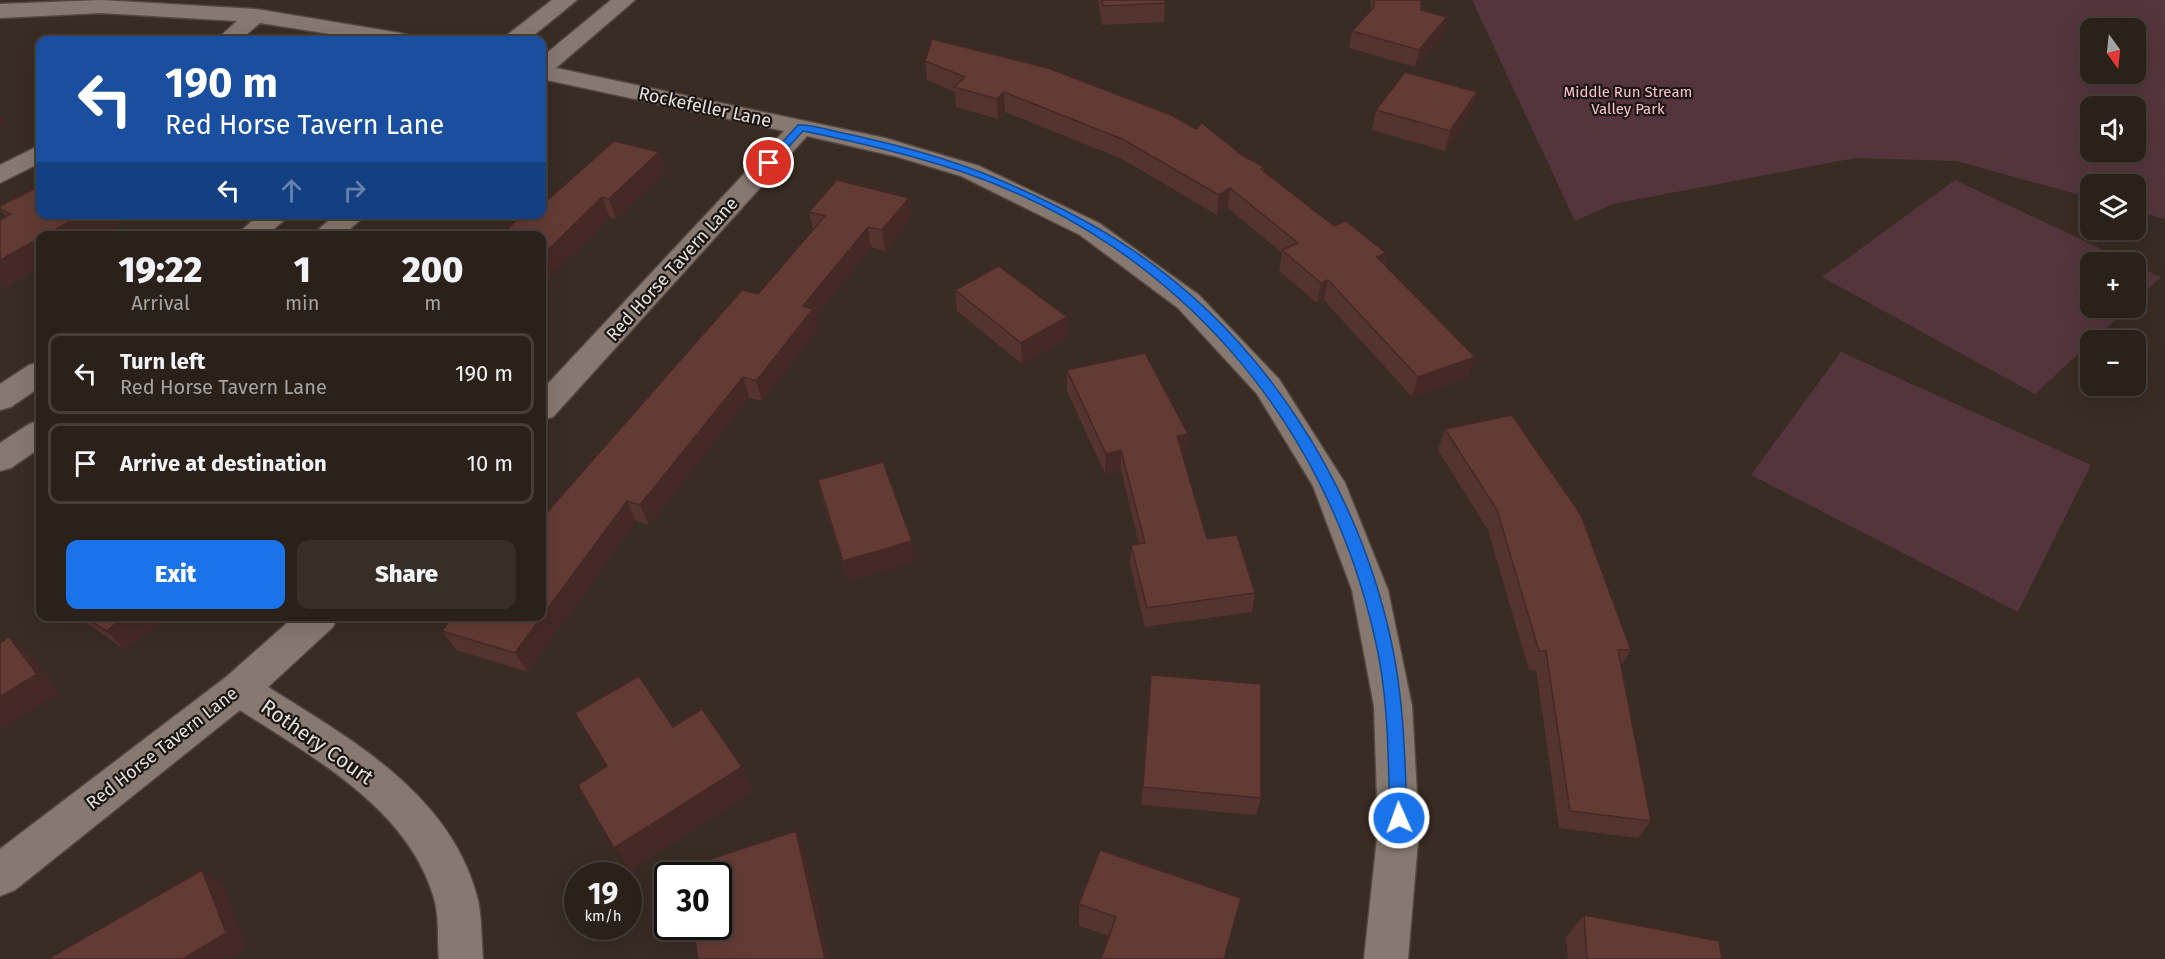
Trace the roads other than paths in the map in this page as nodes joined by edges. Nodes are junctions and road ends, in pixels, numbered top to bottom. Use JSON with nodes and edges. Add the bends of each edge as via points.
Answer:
{"nodes":[{"id":1,"x":566,"y":0,"type":"edge"},
{"id":2,"x":624,"y":0,"type":"edge"},
{"id":3,"x":0,"y":11,"type":"edge"},
{"id":4,"x":256,"y":16,"type":"junction"},
{"id":5,"x":233,"y":36,"type":"edge"},
{"id":6,"x":380,"y":36,"type":"edge"},
{"id":7,"x":520,"y":36,"type":"edge"},
{"id":8,"x":546,"y":67,"type":"edge"},
{"id":9,"x":546,"y":71,"type":"edge"},
{"id":10,"x":801,"y":128,"type":"junction"},
{"id":11,"x":36,"y":155,"type":"edge"},
{"id":12,"x":0,"y":175,"type":"edge"},
{"id":13,"x":272,"y":219,"type":"edge"},
{"id":14,"x":347,"y":219,"type":"edge"},
{"id":15,"x":255,"y":231,"type":"edge"},
{"id":16,"x":331,"y":231,"type":"edge"},
{"id":17,"x":36,"y":376,"type":"edge"},
{"id":18,"x":0,"y":399,"type":"edge"},
{"id":19,"x":546,"y":405,"type":"edge"},
{"id":20,"x":36,"y":435,"type":"edge"},
{"id":21,"x":0,"y":459,"type":"edge"},
{"id":22,"x":314,"y":621,"type":"edge"},
{"id":23,"x":239,"y":689,"type":"junction"},
{"id":24,"x":0,"y":875,"type":"edge"},
{"id":25,"x":461,"y":959,"type":"edge"},
{"id":26,"x":1386,"y":959,"type":"edge"}],
"edges":[{"from":1,"to":7,"type":"street"},
{"from":2,"to":8,"type":"street"},
{"from":3,"to":4,"type":"street","via":[[131,7]]},
{"from":4,"to":5,"type":"street"},
{"from":4,"to":6,"type":"street"},
{"from":9,"to":10,"type":"street","name":"Rockefeller Lane"},
{"from":10,"to":19,"type":"street","name":"Red Horse Tavern Lane"},
{"from":10,"to":26,"type":"street","name":"Rockefeller Lane","via":[[876,143],[969,171],[1050,206],[1089,228],[1128,252],[1200,310],[1264,380],[1293,421],[1320,465],[1361,560],[1383,640],[1395,721],[1399,818]]},
{"from":11,"to":12,"type":"street"},
{"from":13,"to":15,"type":"street"},
{"from":14,"to":16,"type":"street"},
{"from":17,"to":18,"type":"street"},
{"from":20,"to":21,"type":"street"},
{"from":22,"to":23,"type":"street","name":"Red Horse Tavern Lane"},
{"from":23,"to":24,"type":"street","name":"Red Horse Tavern Lane"},
{"from":23,"to":25,"type":"street","name":"Rothery Court","via":[[369,774],[408,813],[441,858],[456,897]]}]}
